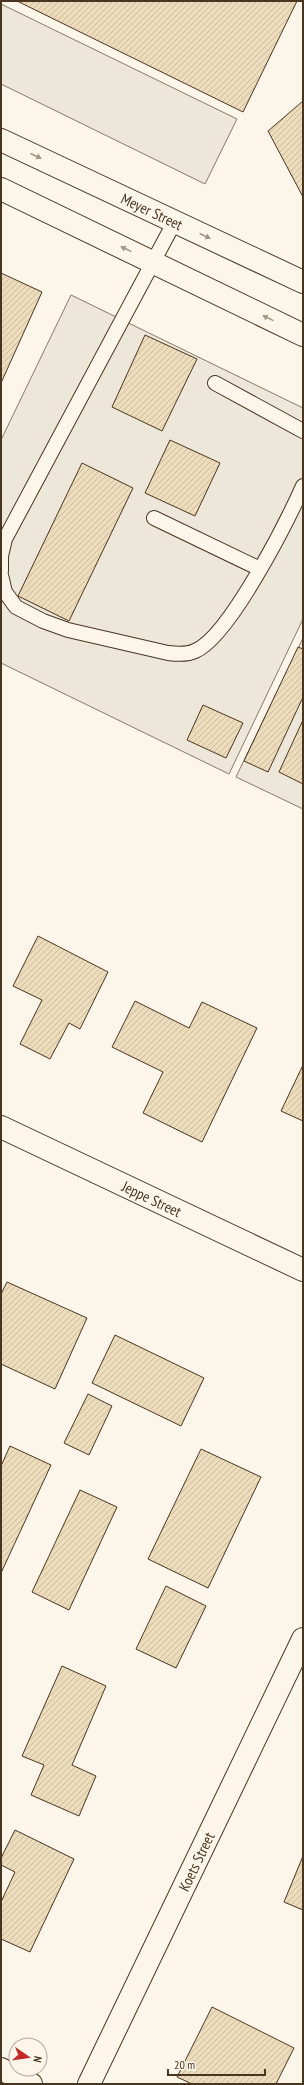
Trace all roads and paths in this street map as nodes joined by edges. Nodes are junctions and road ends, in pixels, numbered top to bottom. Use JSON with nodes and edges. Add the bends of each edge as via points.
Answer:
{"nodes":[{"id":1,"x":1,"y":140,"type":"edge"},
{"id":2,"x":1,"y":189,"type":"edge"},
{"id":3,"x":175,"y":222,"type":"junction"},
{"id":4,"x":152,"y":262,"type":"junction"},
{"id":5,"x":303,"y":282,"type":"edge"},
{"id":6,"x":303,"y":336,"type":"edge"},
{"id":7,"x":215,"y":383,"type":"dead end"},
{"id":8,"x":303,"y":431,"type":"edge"},
{"id":9,"x":303,"y":486,"type":"edge"},
{"id":10,"x":154,"y":518,"type":"dead end"},
{"id":11,"x":260,"y":569,"type":"junction"},
{"id":12,"x":1,"y":571,"type":"edge"},
{"id":13,"x":1,"y":575,"type":"edge"},
{"id":14,"x":1,"y":1127,"type":"edge"},
{"id":15,"x":303,"y":1270,"type":"edge"},
{"id":16,"x":303,"y":1639,"type":"edge"},
{"id":17,"x":1,"y":2069,"type":"edge"},
{"id":18,"x":31,"y":2084,"type":"edge"},
{"id":19,"x":89,"y":2084,"type":"edge"}],
"edges":[{"from":1,"to":3,"type":"street","name":"Meyer Street","one_way":true},
{"from":4,"to":2,"type":"street","one_way":true},
{"from":3,"to":4,"type":"lane"},
{"from":3,"to":5,"type":"street","name":"Meyer Street","one_way":true},
{"from":6,"to":4,"type":"street","one_way":true},
{"from":4,"to":12,"type":"lane","via":[[5,539]]},
{"from":7,"to":8,"type":"lane"},
{"from":9,"to":11,"type":"lane"},
{"from":10,"to":11,"type":"lane"},
{"from":11,"to":13,"type":"lane","via":[[215,638],[194,652],[178,654],[68,630],[43,621],[16,607],[5,592]]},
{"from":14,"to":15,"type":"street","name":"Jeppe Street"},
{"from":16,"to":19,"type":"street","name":"Koets Street"},
{"from":17,"to":18,"type":"street"}]}
